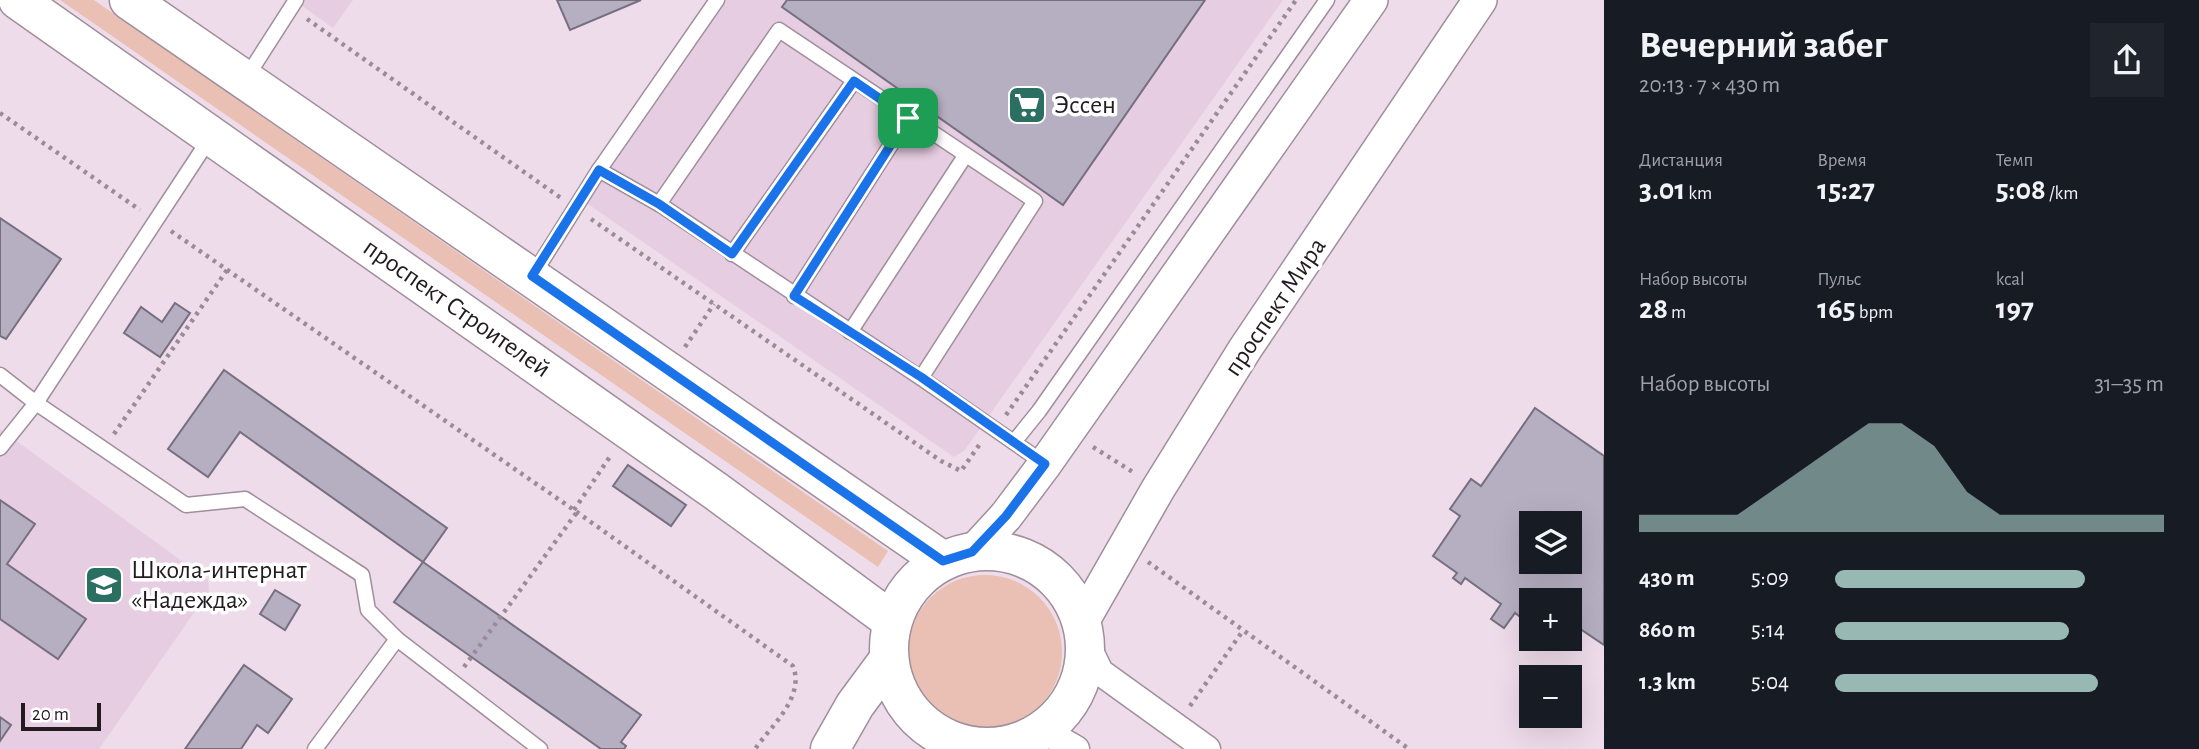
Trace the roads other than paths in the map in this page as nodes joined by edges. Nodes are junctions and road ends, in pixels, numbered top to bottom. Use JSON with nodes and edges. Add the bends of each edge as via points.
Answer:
{"nodes":[{"id":1,"x":18,"y":0,"type":"edge"},
{"id":2,"x":129,"y":0,"type":"edge"},
{"id":3,"x":718,"y":0,"type":"edge"},
{"id":4,"x":1327,"y":0,"type":"edge"},
{"id":5,"x":1371,"y":0,"type":"edge"},
{"id":6,"x":1480,"y":0,"type":"edge"},
{"id":7,"x":293,"y":4,"type":"edge"},
{"id":8,"x":245,"y":80,"type":"junction"},
{"id":9,"x":854,"y":81,"type":"junction"},
{"id":10,"x":908,"y":118,"type":"junction"},
{"id":11,"x":212,"y":135,"type":"junction"},
{"id":12,"x":965,"y":156,"type":"junction"},
{"id":13,"x":599,"y":170,"type":"junction"},
{"id":14,"x":659,"y":204,"type":"junction"},
{"id":15,"x":732,"y":254,"type":"junction"},
{"id":16,"x":532,"y":276,"type":"junction"},
{"id":17,"x":794,"y":296,"type":"junction"},
{"id":18,"x":850,"y":332,"type":"junction"},
{"id":19,"x":0,"y":375,"type":"edge"},
{"id":20,"x":921,"y":377,"type":"junction"},
{"id":21,"x":36,"y":403,"type":"junction"},
{"id":22,"x":1014,"y":442,"type":"junction"},
{"id":23,"x":0,"y":448,"type":"edge"},
{"id":24,"x":1045,"y":464,"type":"junction"},
{"id":25,"x":958,"y":556,"type":"junction"},
{"id":26,"x":892,"y":621,"type":"junction"},
{"id":27,"x":1084,"y":633,"type":"junction"},
{"id":28,"x":397,"y":639,"type":"junction"},
{"id":29,"x":889,"y":659,"type":"junction"},
{"id":30,"x":1029,"y":740,"type":"edge"},
{"id":31,"x":315,"y":749,"type":"edge"},
{"id":32,"x":540,"y":749,"type":"edge"},
{"id":33,"x":830,"y":749,"type":"edge"},
{"id":34,"x":1076,"y":749,"type":"edge"},
{"id":35,"x":1208,"y":749,"type":"edge"}],
"edges":[{"from":1,"to":11,"type":"main road","name":"проспект Строителей"},
{"from":2,"to":8,"type":"main road"},
{"from":3,"to":13,"type":"lane"},
{"from":4,"to":22,"type":"lane"},
{"from":5,"to":24,"type":"street"},
{"from":6,"to":27,"type":"street","name":"проспект Мира","via":[[1245,349],[1158,489]]},
{"from":7,"to":8,"type":"lane"},
{"from":8,"to":16,"type":"main road"},
{"from":9,"to":10,"type":"lane"},
{"from":9,"to":14,"type":"lane","via":[[779,30]]},
{"from":9,"to":15,"type":"lane"},
{"from":10,"to":12,"type":"lane"},
{"from":10,"to":17,"type":"lane"},
{"from":11,"to":21,"type":"lane"},
{"from":11,"to":26,"type":"main road","name":"проспект Строителей"},
{"from":12,"to":18,"type":"lane"},
{"from":12,"to":20,"type":"lane","via":[[1035,201]]},
{"from":13,"to":14,"type":"lane"},
{"from":13,"to":16,"type":"lane"},
{"from":14,"to":15,"type":"lane"},
{"from":15,"to":17,"type":"lane"},
{"from":16,"to":25,"type":"main road","via":[[669,371]]},
{"from":17,"to":18,"type":"lane"},
{"from":18,"to":20,"type":"lane"},
{"from":19,"to":21,"type":"lane"},
{"from":20,"to":22,"type":"lane"},
{"from":21,"to":23,"type":"lane"},
{"from":21,"to":28,"type":"lane","via":[[186,505],[245,499],[292,529],[362,575],[368,610]]},
{"from":22,"to":24,"type":"lane"},
{"from":24,"to":25,"type":"street","via":[[1006,516]]},
{"from":25,"to":26,"type":"main road","via":[[911,586]]},
{"from":25,"to":27,"type":"main road","via":[[1001,551],[1028,559],[1070,596]]},
{"from":26,"to":29,"type":"main road"},
{"from":27,"to":30,"type":"main road","via":[[1084,669],[1076,692],[1062,713]]},
{"from":27,"to":35,"type":"street","via":[[1100,672]]},
{"from":28,"to":31,"type":"lane"},
{"from":28,"to":32,"type":"lane"},
{"from":29,"to":30,"type":"main road","via":[[904,702],[936,734],[979,747]]},
{"from":29,"to":33,"type":"main road"},
{"from":30,"to":34,"type":"street"}]}
